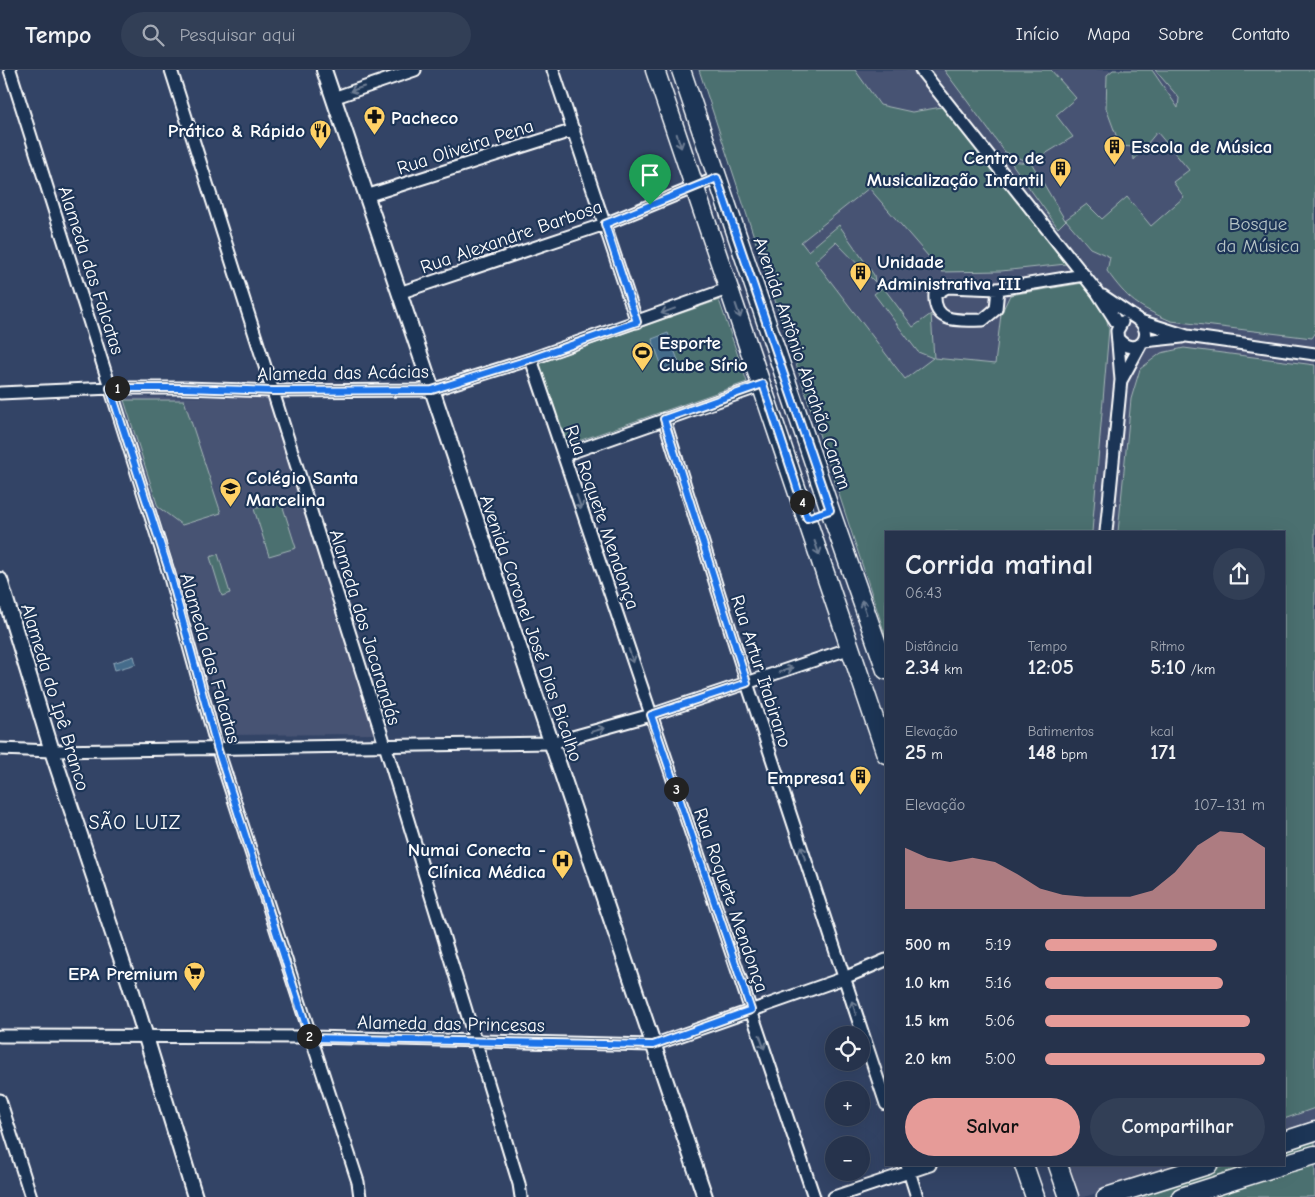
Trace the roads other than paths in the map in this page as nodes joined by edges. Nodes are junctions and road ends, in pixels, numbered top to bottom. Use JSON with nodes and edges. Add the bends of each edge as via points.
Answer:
{"nodes":[{"id":1,"x":10,"y":70,"type":"edge"},
{"id":2,"x":171,"y":70,"type":"edge"},
{"id":3,"x":324,"y":70,"type":"edge"},
{"id":4,"x":415,"y":70,"type":"edge"},
{"id":5,"x":553,"y":70,"type":"edge"},
{"id":6,"x":655,"y":70,"type":"edge"},
{"id":7,"x":681,"y":70,"type":"edge"},
{"id":8,"x":921,"y":70,"type":"edge"},
{"id":9,"x":333,"y":98,"type":"junction"},
{"id":10,"x":574,"y":130,"type":"junction"},
{"id":11,"x":717,"y":178,"type":"junction"},
{"id":12,"x":694,"y":186,"type":"junction"},
{"id":13,"x":366,"y":196,"type":"junction"},
{"id":14,"x":605,"y":224,"type":"junction"},
{"id":15,"x":1084,"y":275,"type":"junction"},
{"id":16,"x":730,"y":288,"type":"junction"},
{"id":17,"x":998,"y":289,"type":"junction"},
{"id":18,"x":1097,"y":292,"type":"junction"},
{"id":19,"x":399,"y":293,"type":"junction"},
{"id":20,"x":1138,"y":320,"type":"junction"},
{"id":21,"x":637,"y":322,"type":"junction"},
{"id":22,"x":1119,"y":326,"type":"junction"},
{"id":23,"x":1186,"y":336,"type":"junction"},
{"id":24,"x":1119,"y":340,"type":"junction"},
{"id":25,"x":1142,"y":342,"type":"junction"},
{"id":26,"x":1315,"y":354,"type":"edge"},
{"id":27,"x":531,"y":359,"type":"junction"},
{"id":28,"x":1122,"y":380,"type":"junction"},
{"id":29,"x":763,"y":384,"type":"junction"},
{"id":30,"x":110,"y":388,"type":"junction"},
{"id":31,"x":432,"y":390,"type":"junction"},
{"id":32,"x":274,"y":391,"type":"junction"},
{"id":33,"x":0,"y":393,"type":"edge"},
{"id":34,"x":664,"y":419,"type":"junction"},
{"id":35,"x":564,"y":455,"type":"junction"},
{"id":36,"x":830,"y":510,"type":"junction"},
{"id":37,"x":807,"y":518,"type":"junction"},
{"id":38,"x":1106,"y":531,"type":"edge"},
{"id":39,"x":0,"y":580,"type":"edge"},
{"id":40,"x":851,"y":648,"type":"junction"},
{"id":41,"x":885,"y":667,"type":"edge"},
{"id":42,"x":747,"y":683,"type":"junction"},
{"id":43,"x":651,"y":715,"type":"junction"},
{"id":44,"x":551,"y":743,"type":"junction"},
{"id":45,"x":385,"y":745,"type":"junction"},
{"id":46,"x":217,"y":747,"type":"junction"},
{"id":47,"x":0,"y":750,"type":"edge"},
{"id":48,"x":52,"y":751,"type":"junction"},
{"id":49,"x":885,"y":751,"type":"edge"},
{"id":50,"x":885,"y":960,"type":"edge"},
{"id":51,"x":844,"y":978,"type":"junction"},
{"id":52,"x":751,"y":1010,"type":"junction"},
{"id":53,"x":0,"y":1036,"type":"edge"},
{"id":54,"x":146,"y":1037,"type":"junction"},
{"id":55,"x":310,"y":1038,"type":"junction"},
{"id":56,"x":475,"y":1040,"type":"junction"},
{"id":57,"x":653,"y":1045,"type":"junction"},
{"id":58,"x":0,"y":1100,"type":"edge"},
{"id":59,"x":885,"y":1101,"type":"edge"},
{"id":60,"x":1315,"y":1131,"type":"edge"},
{"id":61,"x":1285,"y":1141,"type":"edge"},
{"id":62,"x":1315,"y":1155,"type":"edge"},
{"id":63,"x":1285,"y":1164,"type":"edge"},
{"id":64,"x":924,"y":1166,"type":"edge"},
{"id":65,"x":1024,"y":1166,"type":"edge"},
{"id":66,"x":1058,"y":1166,"type":"edge"},
{"id":67,"x":1205,"y":1166,"type":"edge"},
{"id":68,"x":1215,"y":1166,"type":"edge"},
{"id":69,"x":1280,"y":1166,"type":"edge"},
{"id":70,"x":908,"y":1169,"type":"edge"},
{"id":71,"x":1187,"y":1195,"type":"edge"},
{"id":72,"x":31,"y":1197,"type":"edge"},
{"id":73,"x":195,"y":1197,"type":"edge"},
{"id":74,"x":360,"y":1197,"type":"edge"},
{"id":75,"x":521,"y":1197,"type":"edge"},
{"id":76,"x":705,"y":1197,"type":"edge"},
{"id":77,"x":814,"y":1197,"type":"edge"},
{"id":78,"x":834,"y":1197,"type":"edge"},
{"id":79,"x":917,"y":1197,"type":"edge"},
{"id":80,"x":1035,"y":1197,"type":"edge"},
{"id":81,"x":1069,"y":1197,"type":"edge"},
{"id":82,"x":1106,"y":1197,"type":"edge"}],
"edges":[{"from":1,"to":30,"type":"street","name":"Alameda das Falcatas"},
{"from":2,"to":32,"type":"street","name":"Alameda dos Jacarandás"},
{"from":3,"to":9,"type":"street","name":"Avenida Coronel José Dias Bicalho"},
{"from":4,"to":9,"type":"street","one_way":true},
{"from":5,"to":10,"type":"street"},
{"from":6,"to":12,"type":"main road","one_way":true},
{"from":7,"to":11,"type":"main road","name":"Avenida Antônio Abrahão Caram"},
{"from":8,"to":15,"type":"street"},
{"from":9,"to":13,"type":"street","name":"Avenida Coronel José Dias Bicalho"},
{"from":10,"to":13,"type":"street","name":"Rua Oliveira Pena"},
{"from":10,"to":14,"type":"street"},
{"from":11,"to":12,"type":"street","name":"Rua Alexandre Barbosa"},
{"from":11,"to":36,"type":"main road","name":"Avenida Antônio Abrahão Caram"},
{"from":12,"to":14,"type":"street","name":"Rua Alexandre Barbosa"},
{"from":12,"to":16,"type":"main road"},
{"from":13,"to":19,"type":"street","name":"Avenida Coronel José Dias Bicalho"},
{"from":14,"to":19,"type":"street","name":"Rua Alexandre Barbosa"},
{"from":14,"to":21,"type":"street"},
{"from":15,"to":17,"type":"street"},
{"from":15,"to":18,"type":"street"},
{"from":16,"to":21,"type":"street","name":"Alameda das Acácias","one_way":true},
{"from":16,"to":29,"type":"main road","one_way":true},
{"from":17,"to":17,"type":"street","via":[[947,287],[936,294],[937,311],[944,317],[983,320],[996,309]]},
{"from":18,"to":20,"type":"street"},
{"from":18,"to":22,"type":"street"},
{"from":19,"to":31,"type":"street","name":"Avenida Coronel José Dias Bicalho"},
{"from":20,"to":22,"type":"street","via":[[1126,320]]},
{"from":20,"to":23,"type":"street"},
{"from":20,"to":25,"type":"street","via":[[1146,330]]},
{"from":21,"to":27,"type":"street","name":"Alameda das Acácias"},
{"from":22,"to":24,"type":"street"},
{"from":23,"to":25,"type":"street"},
{"from":23,"to":26,"type":"street"},
{"from":24,"to":25,"type":"street","via":[[1130,347]]},
{"from":24,"to":28,"type":"street"},
{"from":25,"to":28,"type":"street"},
{"from":27,"to":31,"type":"street","name":"Alameda das Acácias"},
{"from":27,"to":35,"type":"street","name":"Rua Roquete Mendonça"},
{"from":28,"to":38,"type":"street"},
{"from":29,"to":34,"type":"street"},
{"from":29,"to":37,"type":"main road"},
{"from":30,"to":32,"type":"street","name":"Alameda das Acácias"},
{"from":30,"to":33,"type":"street","name":"Alameda das Acácias"},
{"from":30,"to":46,"type":"street","name":"Alameda das Falcatas","via":[[170,574]]},
{"from":31,"to":32,"type":"street","name":"Alameda das Acácias"},
{"from":31,"to":44,"type":"street","name":"Avenida Coronel José Dias Bicalho"},
{"from":32,"to":45,"type":"street","name":"Alameda dos Jacarandás"},
{"from":34,"to":35,"type":"street"},
{"from":34,"to":42,"type":"street","name":"Rua Artur Itabirano"},
{"from":35,"to":43,"type":"street","name":"Rua Roquete Mendonça","one_way":true},
{"from":36,"to":37,"type":"main road"},
{"from":41,"to":36,"type":"main road","name":"Avenida Antônio Abrahão Caram","one_way":true},
{"from":37,"to":40,"type":"main road","one_way":true},
{"from":39,"to":48,"type":"street","name":"Alameda do Ipê Branco"},
{"from":42,"to":40,"type":"street","one_way":true},
{"from":40,"to":49,"type":"main road"},
{"from":42,"to":43,"type":"street"},
{"from":51,"to":42,"type":"street","name":"Rua Artur Itabirano","one_way":true},
{"from":44,"to":43,"type":"street","one_way":true},
{"from":43,"to":52,"type":"street","name":"Rua Roquete Mendonça"},
{"from":44,"to":45,"type":"street"},
{"from":44,"to":57,"type":"street","name":"Avenida Coronel José Dias Bicalho"},
{"from":45,"to":46,"type":"street"},
{"from":45,"to":56,"type":"street","name":"Alameda dos Jacarandás"},
{"from":46,"to":48,"type":"street"},
{"from":46,"to":55,"type":"street","name":"Alameda das Falcatas"},
{"from":47,"to":48,"type":"street"},
{"from":48,"to":54,"type":"street","name":"Alameda do Ipê Branco"},
{"from":50,"to":51,"type":"street","name":"Alameda das Princesas"},
{"from":51,"to":52,"type":"street","name":"Alameda das Princesas"},
{"from":59,"to":51,"type":"street","name":"Rua Artur Itabirano","one_way":true},
{"from":52,"to":57,"type":"street","name":"Alameda das Princesas"},
{"from":52,"to":77,"type":"street","name":"Rua Roquete Mendonça","one_way":true},
{"from":53,"to":54,"type":"street","name":"Alameda das Princesas"},
{"from":54,"to":55,"type":"street","name":"Alameda das Princesas"},
{"from":54,"to":73,"type":"street","name":"Alameda do Ipê Branco"},
{"from":55,"to":56,"type":"street","name":"Alameda das Princesas"},
{"from":55,"to":74,"type":"street","name":"Alameda das Falcatas","via":[[358,1182]]},
{"from":56,"to":57,"type":"street","name":"Alameda das Princesas"},
{"from":56,"to":75,"type":"street","name":"Alameda dos Jacarandás"},
{"from":57,"to":76,"type":"street","name":"Avenida Coronel José Dias Bicalho"},
{"from":58,"to":72,"type":"street"},
{"from":60,"to":61,"type":"main road"},
{"from":62,"to":63,"type":"main road"},
{"from":64,"to":70,"type":"street"},
{"from":65,"to":80,"type":"main road"},
{"from":66,"to":81,"type":"main road"},
{"from":67,"to":82,"type":"main road"},
{"from":68,"to":71,"type":"main road"},
{"from":69,"to":71,"type":"main road"},
{"from":70,"to":78,"type":"street"},
{"from":70,"to":79,"type":"street"}]}
